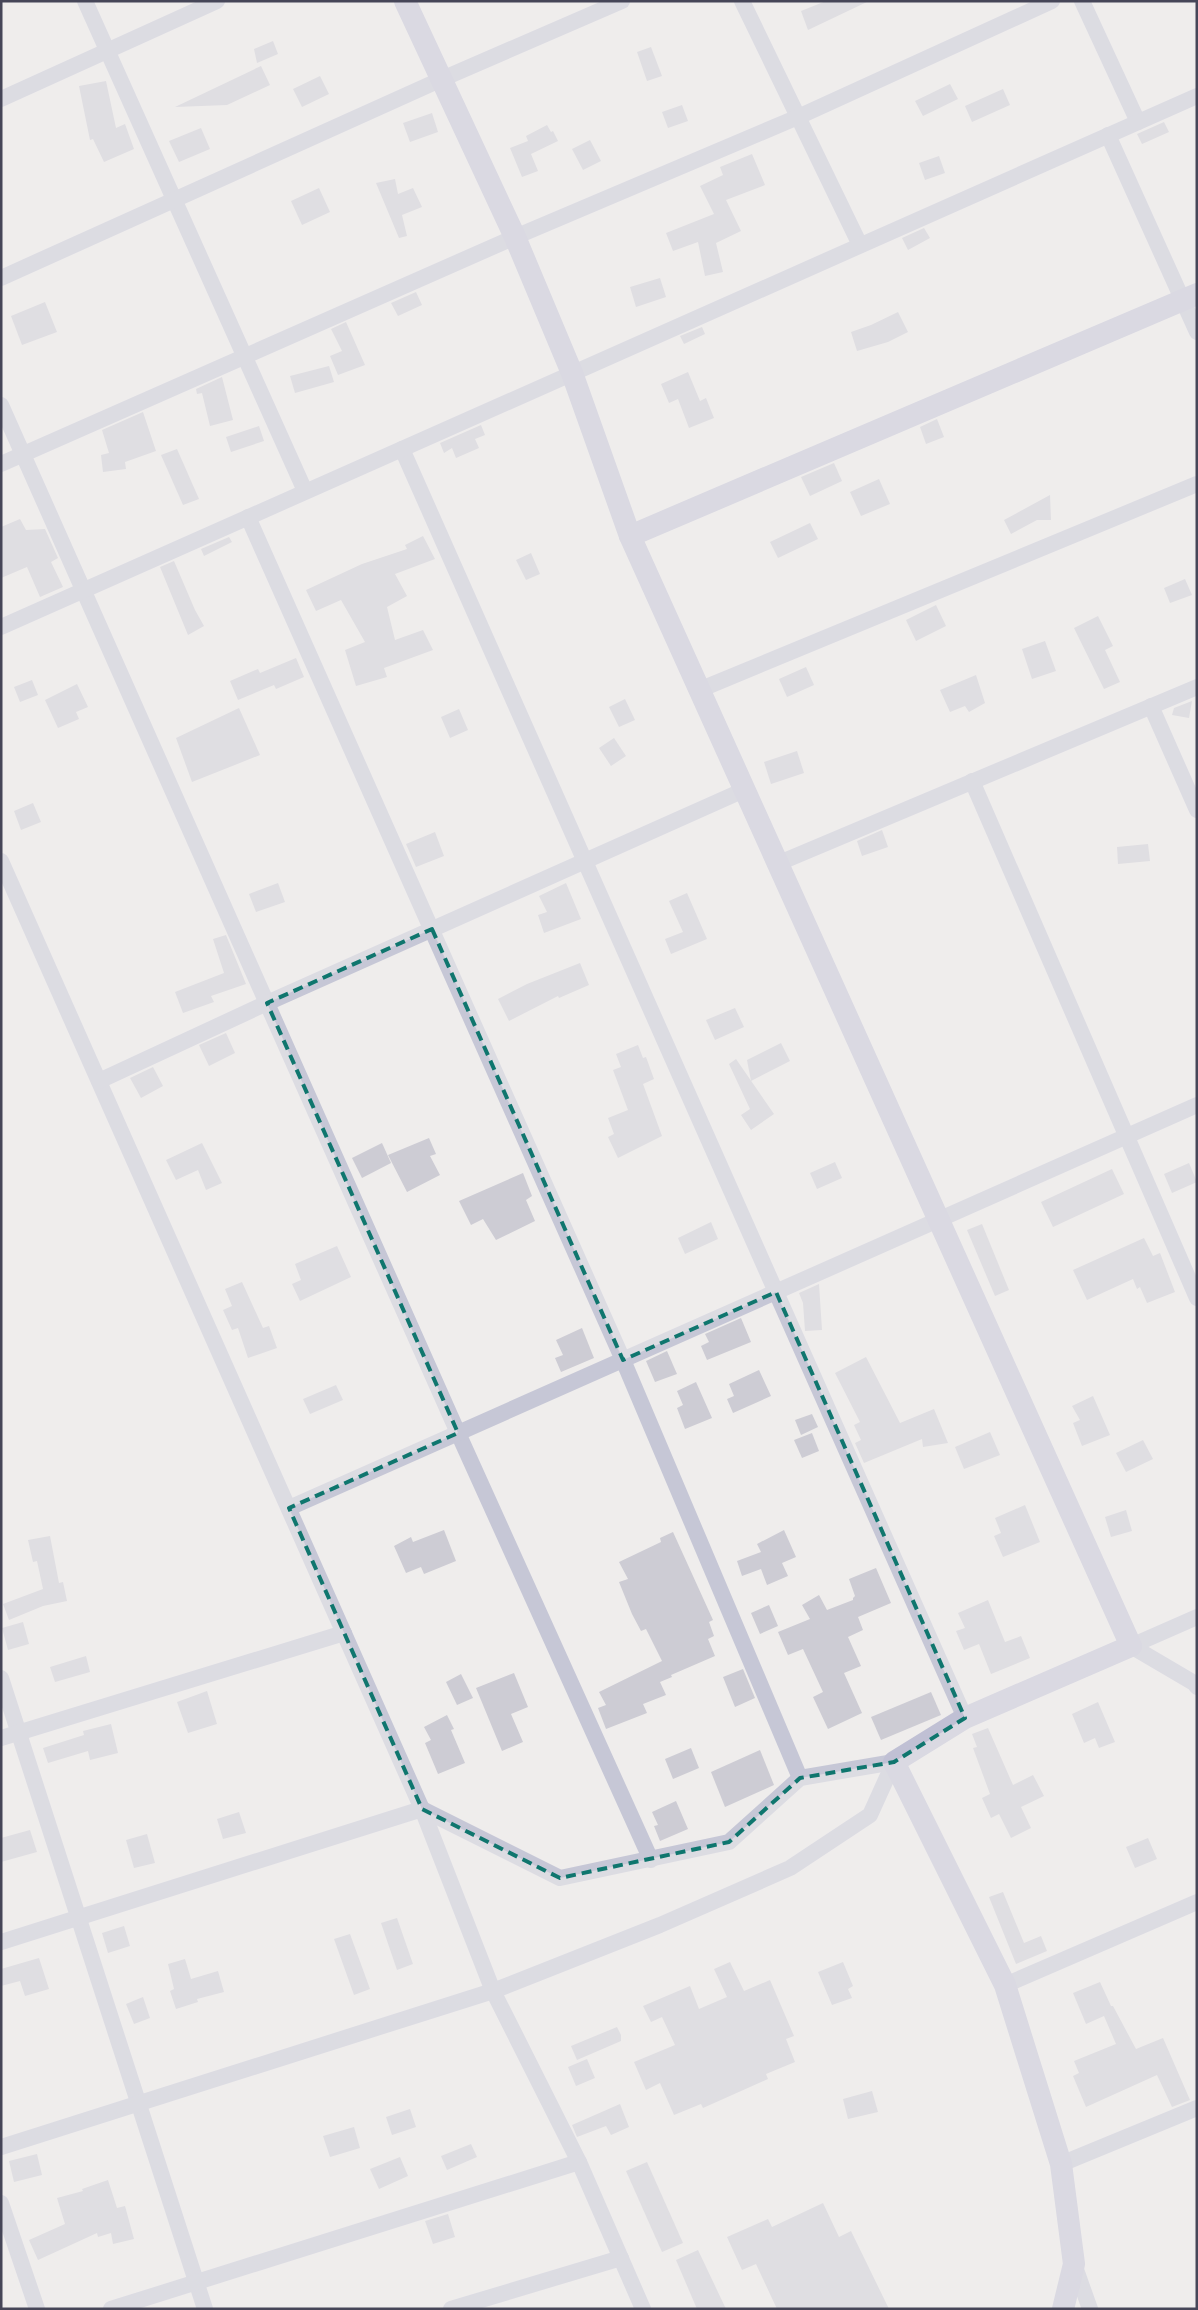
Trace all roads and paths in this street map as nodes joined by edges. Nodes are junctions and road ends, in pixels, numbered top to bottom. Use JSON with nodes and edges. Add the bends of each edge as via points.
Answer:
{"nodes":[{"id":1,"x":85,"y":1,"type":"edge"},
{"id":2,"x":217,"y":1,"type":"edge"},
{"id":3,"x":405,"y":1,"type":"edge"},
{"id":4,"x":622,"y":1,"type":"edge"},
{"id":5,"x":742,"y":1,"type":"edge"},
{"id":6,"x":1052,"y":1,"type":"edge"},
{"id":7,"x":1082,"y":1,"type":"edge"},
{"id":8,"x":107,"y":51,"type":"junction"},
{"id":9,"x":442,"y":80,"type":"junction"},
{"id":10,"x":1197,"y":96,"type":"edge"},
{"id":11,"x":1,"y":99,"type":"edge"},
{"id":12,"x":798,"y":117,"type":"junction"},
{"id":13,"x":1138,"y":122,"type":"junction"},
{"id":14,"x":1108,"y":135,"type":"junction"},
{"id":15,"x":174,"y":200,"type":"junction"},
{"id":16,"x":515,"y":237,"type":"junction"},
{"id":17,"x":860,"y":245,"type":"junction"},
{"id":18,"x":1,"y":278,"type":"edge"},
{"id":19,"x":1190,"y":297,"type":"edge"},
{"id":20,"x":1197,"y":332,"type":"edge"},
{"id":21,"x":244,"y":356,"type":"junction"},
{"id":22,"x":572,"y":373,"type":"junction"},
{"id":23,"x":1,"y":405,"type":"edge"},
{"id":24,"x":402,"y":449,"type":"junction"},
{"id":25,"x":22,"y":454,"type":"junction"},
{"id":26,"x":1,"y":464,"type":"edge"},
{"id":27,"x":1197,"y":484,"type":"edge"},
{"id":28,"x":306,"y":491,"type":"junction"},
{"id":29,"x":248,"y":517,"type":"junction"},
{"id":30,"x":630,"y":536,"type":"junction"},
{"id":31,"x":82,"y":590,"type":"junction"},
{"id":32,"x":1,"y":627,"type":"edge"},
{"id":33,"x":1197,"y":687,"type":"edge"},
{"id":34,"x":699,"y":690,"type":"junction"},
{"id":35,"x":1151,"y":706,"type":"junction"},
{"id":36,"x":972,"y":781,"type":"junction"},
{"id":37,"x":744,"y":790,"type":"junction"},
{"id":38,"x":1197,"y":810,"type":"edge"},
{"id":39,"x":586,"y":860,"type":"junction"},
{"id":40,"x":1,"y":861,"type":"edge"},
{"id":41,"x":779,"y":863,"type":"junction"},
{"id":42,"x":7,"y":889,"type":"edge"},
{"id":43,"x":432,"y":929,"type":"junction"},
{"id":44,"x":267,"y":1003,"type":"junction"},
{"id":45,"x":99,"y":1081,"type":"junction"},
{"id":46,"x":1197,"y":1105,"type":"edge"},
{"id":47,"x":1126,"y":1136,"type":"junction"},
{"id":48,"x":938,"y":1220,"type":"junction"},
{"id":49,"x":776,"y":1292,"type":"junction"},
{"id":50,"x":1197,"y":1298,"type":"edge"},
{"id":51,"x":623,"y":1360,"type":"junction"},
{"id":52,"x":458,"y":1433,"type":"junction"},
{"id":53,"x":289,"y":1508,"type":"junction"},
{"id":54,"x":1197,"y":1617,"type":"edge"},
{"id":55,"x":344,"y":1632,"type":"junction"},
{"id":56,"x":1130,"y":1646,"type":"junction"},
{"id":57,"x":1,"y":1678,"type":"edge"},
{"id":58,"x":1197,"y":1687,"type":"edge"},
{"id":59,"x":965,"y":1718,"type":"junction"},
{"id":60,"x":19,"y":1732,"type":"junction"},
{"id":61,"x":1,"y":1738,"type":"edge"},
{"id":62,"x":894,"y":1762,"type":"junction"},
{"id":63,"x":800,"y":1778,"type":"junction"},
{"id":64,"x":422,"y":1809,"type":"junction"},
{"id":65,"x":650,"y":1860,"type":"junction"},
{"id":66,"x":1197,"y":1902,"type":"edge"},
{"id":67,"x":79,"y":1917,"type":"junction"},
{"id":68,"x":1,"y":1942,"type":"edge"},
{"id":69,"x":1005,"y":1985,"type":"junction"},
{"id":70,"x":493,"y":1991,"type":"junction"},
{"id":71,"x":141,"y":2104,"type":"junction"},
{"id":72,"x":1197,"y":2108,"type":"edge"},
{"id":73,"x":1,"y":2147,"type":"edge"},
{"id":74,"x":579,"y":2162,"type":"junction"},
{"id":75,"x":1060,"y":2164,"type":"junction"},
{"id":76,"x":1,"y":2203,"type":"edge"},
{"id":77,"x":621,"y":2258,"type":"junction"},
{"id":78,"x":1074,"y":2264,"type":"junction"},
{"id":79,"x":196,"y":2282,"type":"junction"},
{"id":80,"x":36,"y":2309,"type":"edge"},
{"id":81,"x":111,"y":2309,"type":"edge"},
{"id":82,"x":205,"y":2309,"type":"edge"},
{"id":83,"x":451,"y":2309,"type":"edge"},
{"id":84,"x":643,"y":2309,"type":"edge"},
{"id":85,"x":1063,"y":2309,"type":"edge"},
{"id":86,"x":1090,"y":2309,"type":"edge"}],
"edges":[{"from":1,"to":8,"type":"street"},
{"from":2,"to":8,"type":"street"},
{"from":3,"to":9,"type":"street"},
{"from":4,"to":9,"type":"street"},
{"from":5,"to":12,"type":"street"},
{"from":6,"to":12,"type":"street"},
{"from":7,"to":13,"type":"street"},
{"from":8,"to":11,"type":"street"},
{"from":8,"to":15,"type":"street"},
{"from":9,"to":15,"type":"street"},
{"from":9,"to":16,"type":"street"},
{"from":10,"to":13,"type":"street"},
{"from":12,"to":16,"type":"street"},
{"from":12,"to":17,"type":"street"},
{"from":13,"to":14,"type":"street"},
{"from":14,"to":17,"type":"street"},
{"from":14,"to":19,"type":"street"},
{"from":15,"to":18,"type":"street"},
{"from":15,"to":21,"type":"street"},
{"from":16,"to":21,"type":"street"},
{"from":16,"to":22,"type":"street"},
{"from":17,"to":22,"type":"street"},
{"from":19,"to":20,"type":"street"},
{"from":19,"to":30,"type":"street"},
{"from":21,"to":25,"type":"street"},
{"from":21,"to":28,"type":"street"},
{"from":22,"to":24,"type":"street"},
{"from":22,"to":30,"type":"street"},
{"from":23,"to":25,"type":"street"},
{"from":24,"to":28,"type":"street"},
{"from":24,"to":39,"type":"street"},
{"from":25,"to":26,"type":"street"},
{"from":25,"to":31,"type":"street"},
{"from":27,"to":34,"type":"street"},
{"from":28,"to":29,"type":"street"},
{"from":29,"to":31,"type":"street"},
{"from":29,"to":43,"type":"street"},
{"from":30,"to":34,"type":"street"},
{"from":31,"to":32,"type":"street"},
{"from":31,"to":44,"type":"street"},
{"from":33,"to":35,"type":"street"},
{"from":34,"to":37,"type":"street"},
{"from":35,"to":36,"type":"street"},
{"from":35,"to":38,"type":"street"},
{"from":36,"to":41,"type":"street"},
{"from":36,"to":47,"type":"street"},
{"from":37,"to":39,"type":"street"},
{"from":37,"to":41,"type":"street"},
{"from":39,"to":43,"type":"street"},
{"from":39,"to":49,"type":"street"},
{"from":40,"to":42,"type":"street"},
{"from":41,"to":48,"type":"street"},
{"from":42,"to":45,"type":"street"},
{"from":43,"to":44,"type":"street"},
{"from":43,"to":51,"type":"street"},
{"from":44,"to":45,"type":"street"},
{"from":44,"to":52,"type":"street"},
{"from":45,"to":53,"type":"street"},
{"from":46,"to":47,"type":"street"},
{"from":47,"to":48,"type":"street"},
{"from":47,"to":50,"type":"street"},
{"from":48,"to":49,"type":"street"},
{"from":48,"to":56,"type":"street"},
{"from":49,"to":51,"type":"street"},
{"from":49,"to":59,"type":"street"},
{"from":51,"to":52,"type":"street"},
{"from":51,"to":63,"type":"street"},
{"from":52,"to":53,"type":"street"},
{"from":52,"to":65,"type":"street"},
{"from":53,"to":55,"type":"street"},
{"from":54,"to":56,"type":"street"},
{"from":55,"to":60,"type":"street"},
{"from":55,"to":64,"type":"street"},
{"from":56,"to":58,"type":"street"},
{"from":56,"to":59,"type":"street"},
{"from":57,"to":60,"type":"street"},
{"from":59,"to":62,"type":"street"},
{"from":60,"to":61,"type":"street"},
{"from":60,"to":67,"type":"street"},
{"from":62,"to":63,"type":"street"},
{"from":62,"to":69,"type":"street"},
{"from":62,"to":70,"type":"street","via":[[870,1815],[790,1868],[660,1926]]},
{"from":63,"to":65,"type":"street","via":[[729,1842]]},
{"from":64,"to":65,"type":"street","via":[[560,1878]]},
{"from":64,"to":67,"type":"street"},
{"from":64,"to":70,"type":"street"},
{"from":66,"to":69,"type":"street"},
{"from":67,"to":68,"type":"street"},
{"from":67,"to":71,"type":"street"},
{"from":69,"to":75,"type":"street"},
{"from":70,"to":71,"type":"street"},
{"from":70,"to":74,"type":"street"},
{"from":71,"to":73,"type":"street"},
{"from":71,"to":79,"type":"street"},
{"from":72,"to":75,"type":"street"},
{"from":74,"to":77,"type":"street"},
{"from":74,"to":79,"type":"street"},
{"from":75,"to":78,"type":"street"},
{"from":76,"to":80,"type":"street"},
{"from":77,"to":83,"type":"street"},
{"from":77,"to":84,"type":"street"},
{"from":78,"to":85,"type":"street"},
{"from":78,"to":86,"type":"street"},
{"from":79,"to":81,"type":"street"},
{"from":79,"to":82,"type":"street"}]}
